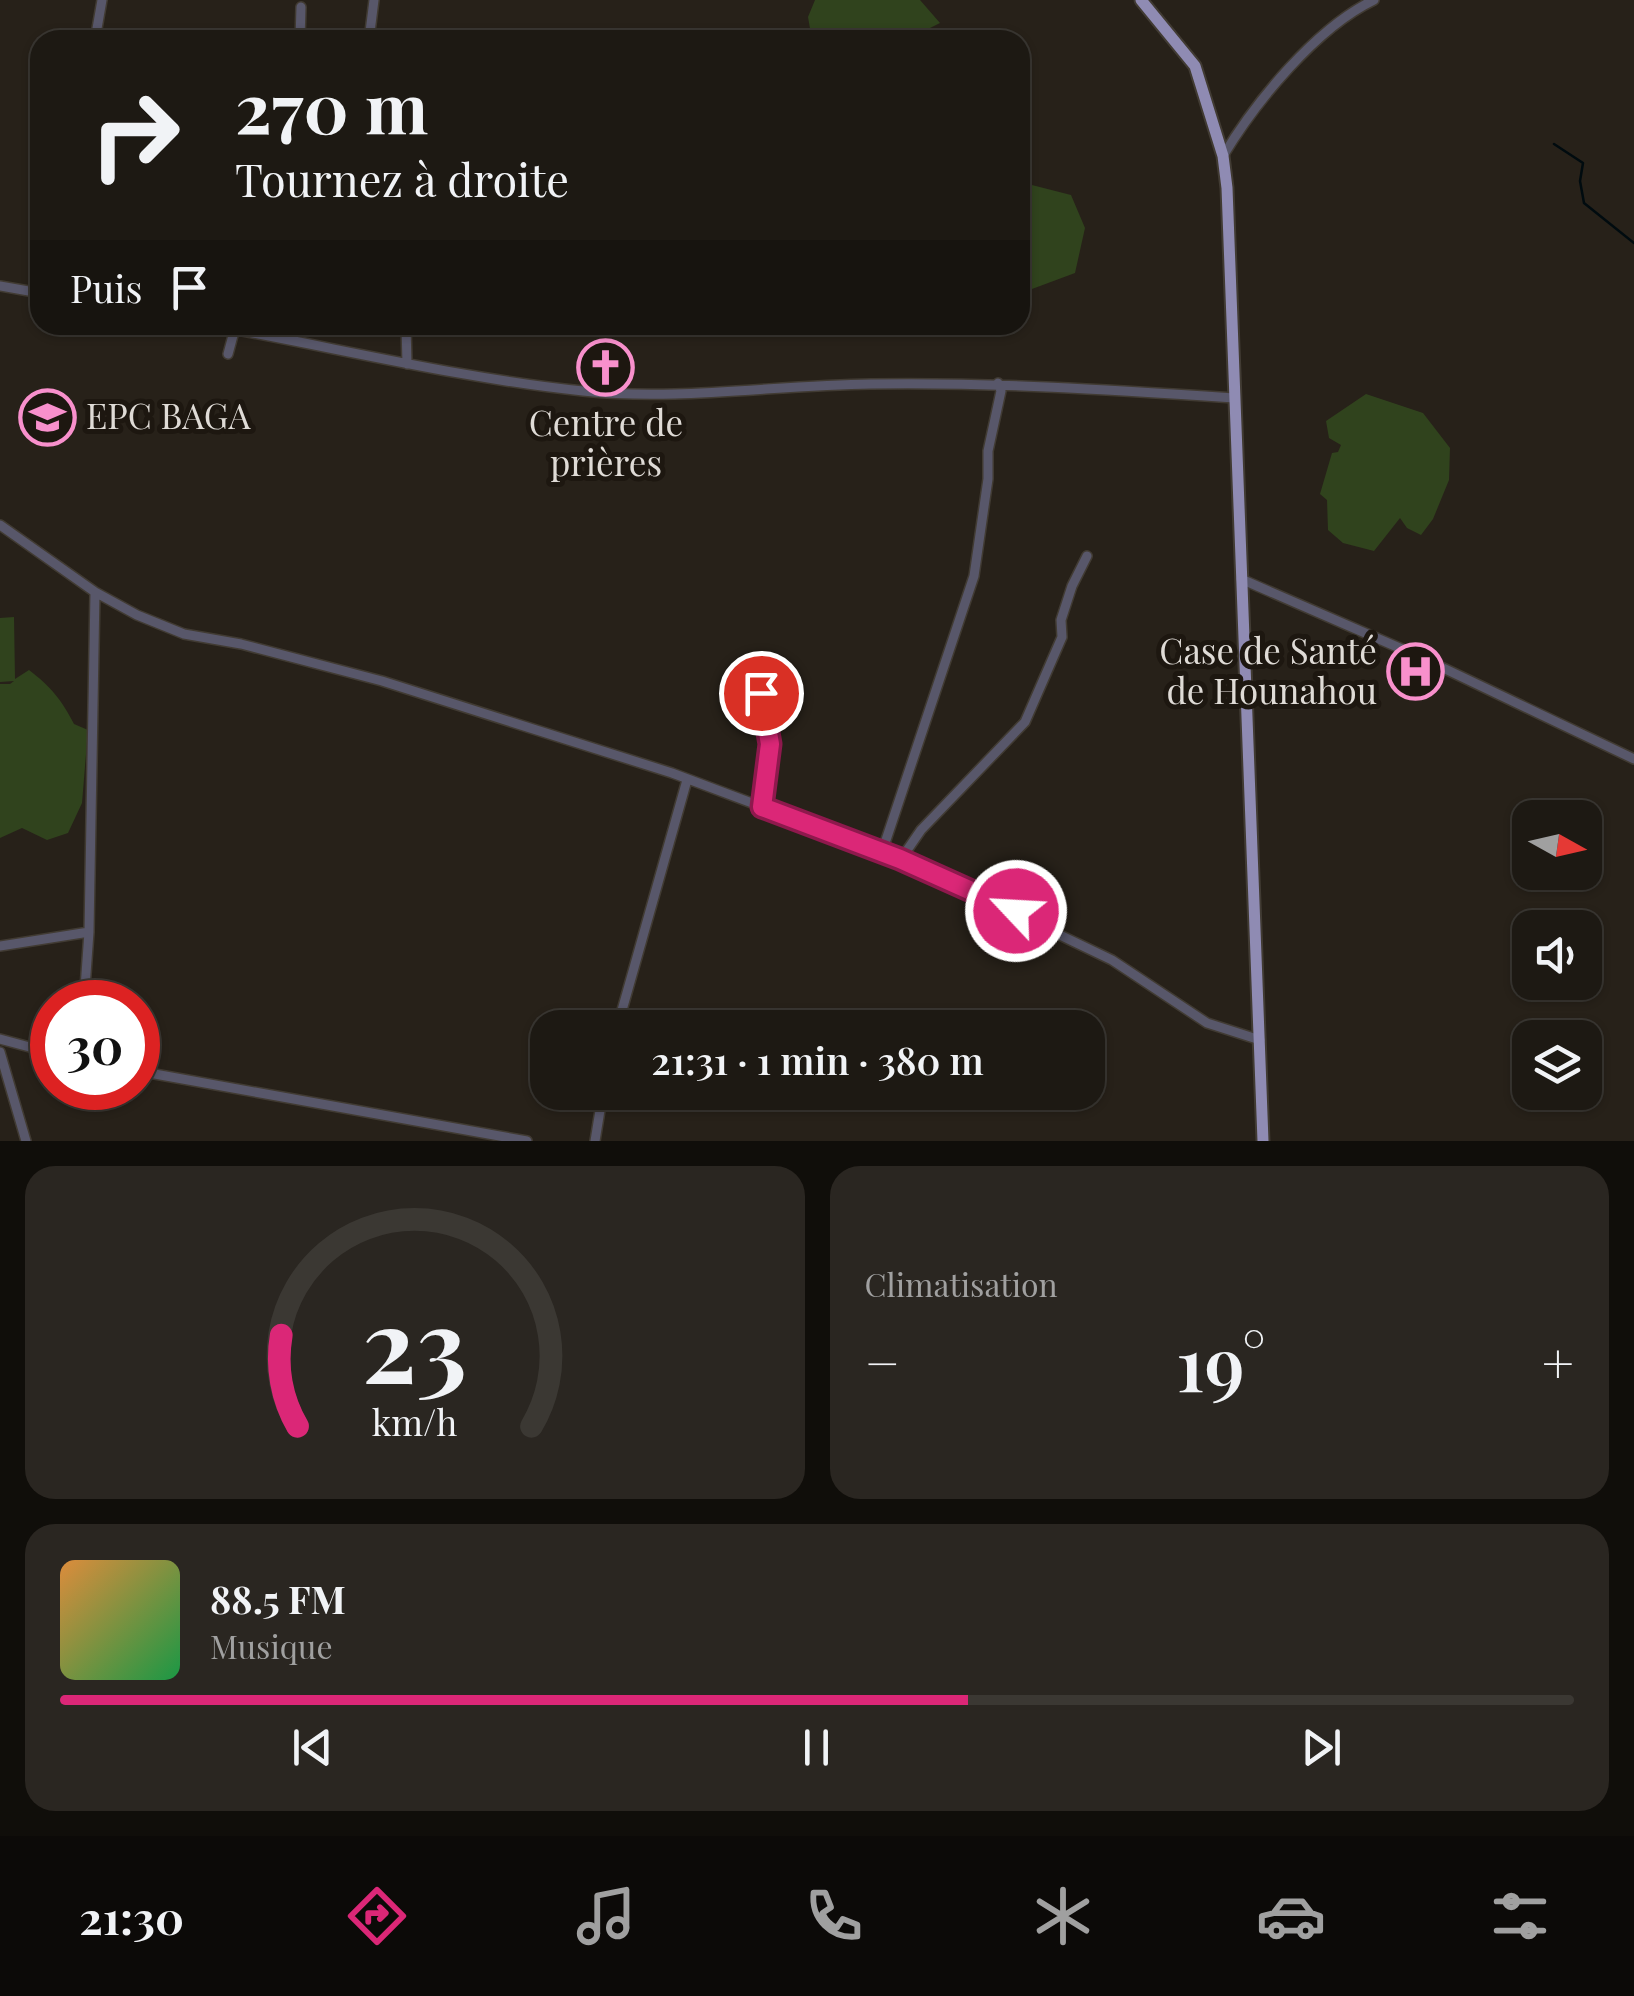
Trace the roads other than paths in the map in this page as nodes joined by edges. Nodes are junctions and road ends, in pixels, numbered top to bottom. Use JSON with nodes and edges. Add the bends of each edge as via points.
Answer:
{"nodes":[{"id":1,"x":102,"y":0,"type":"edge"},
{"id":2,"x":374,"y":0,"type":"edge"},
{"id":3,"x":1141,"y":0,"type":"edge"},
{"id":4,"x":1374,"y":0,"type":"edge"},
{"id":5,"x":301,"y":6,"type":"dead end"},
{"id":6,"x":97,"y":30,"type":"edge"},
{"id":7,"x":300,"y":30,"type":"edge"},
{"id":8,"x":370,"y":30,"type":"edge"},
{"id":9,"x":1222,"y":156,"type":"junction"},
{"id":10,"x":0,"y":286,"type":"edge"},
{"id":11,"x":30,"y":291,"type":"edge"},
{"id":12,"x":233,"y":335,"type":"edge"},
{"id":13,"x":272,"y":335,"type":"edge"},
{"id":14,"x":406,"y":335,"type":"edge"},
{"id":15,"x":228,"y":354,"type":"dead end"},
{"id":16,"x":406,"y":364,"type":"junction"},
{"id":17,"x":998,"y":383,"type":"junction"},
{"id":18,"x":1234,"y":398,"type":"junction"},
{"id":19,"x":0,"y":526,"type":"edge"},
{"id":20,"x":1087,"y":556,"type":"dead end"},
{"id":21,"x":1240,"y":579,"type":"junction"},
{"id":22,"x":95,"y":592,"type":"junction"},
{"id":23,"x":761,"y":693,"type":"dead end"},
{"id":24,"x":1634,"y":760,"type":"edge"},
{"id":25,"x":687,"y":780,"type":"junction"},
{"id":26,"x":762,"y":807,"type":"junction"},
{"id":27,"x":882,"y":852,"type":"junction"},
{"id":28,"x":900,"y":859,"type":"junction"},
{"id":29,"x":89,"y":932,"type":"junction"},
{"id":30,"x":0,"y":946,"type":"edge"},
{"id":31,"x":86,"y":980,"type":"edge"},
{"id":32,"x":622,"y":1010,"type":"edge"},
{"id":33,"x":0,"y":1039,"type":"edge"},
{"id":34,"x":1260,"y":1040,"type":"junction"},
{"id":35,"x":30,"y":1047,"type":"edge"},
{"id":36,"x":0,"y":1052,"type":"edge"},
{"id":37,"x":160,"y":1075,"type":"edge"},
{"id":38,"x":601,"y":1110,"type":"edge"},
{"id":39,"x":26,"y":1141,"type":"edge"},
{"id":40,"x":527,"y":1141,"type":"edge"},
{"id":41,"x":595,"y":1141,"type":"edge"},
{"id":42,"x":1263,"y":1141,"type":"edge"}],
"edges":[{"from":1,"to":6,"type":"street"},
{"from":2,"to":8,"type":"street"},
{"from":3,"to":9,"type":"main road","via":[[1194,66]]},
{"from":4,"to":9,"type":"street","via":[[1318,38]]},
{"from":5,"to":7,"type":"street"},
{"from":9,"to":18,"type":"main road"},
{"from":10,"to":11,"type":"street"},
{"from":12,"to":15,"type":"street"},
{"from":13,"to":16,"type":"street"},
{"from":14,"to":16,"type":"street"},
{"from":16,"to":17,"type":"street","via":[[586,391],[704,394]]},
{"from":17,"to":18,"type":"street"},
{"from":17,"to":27,"type":"street","via":[[974,576]]},
{"from":18,"to":21,"type":"main road"},
{"from":19,"to":22,"type":"street"},
{"from":20,"to":28,"type":"street","via":[[1072,586],[1062,637],[1024,722]]},
{"from":21,"to":24,"type":"street"},
{"from":21,"to":34,"type":"main road"},
{"from":22,"to":25,"type":"street","via":[[184,634],[382,681]]},
{"from":22,"to":29,"type":"street"},
{"from":23,"to":26,"type":"street","via":[[770,744]]},
{"from":25,"to":26,"type":"street"},
{"from":25,"to":32,"type":"street"},
{"from":26,"to":27,"type":"street"},
{"from":27,"to":28,"type":"street"},
{"from":28,"to":34,"type":"street","via":[[1112,960],[1207,1023]]},
{"from":29,"to":30,"type":"street"},
{"from":29,"to":31,"type":"street"},
{"from":33,"to":35,"type":"street"},
{"from":34,"to":42,"type":"main road"},
{"from":36,"to":39,"type":"street"},
{"from":37,"to":40,"type":"street"},
{"from":38,"to":41,"type":"street"}]}
